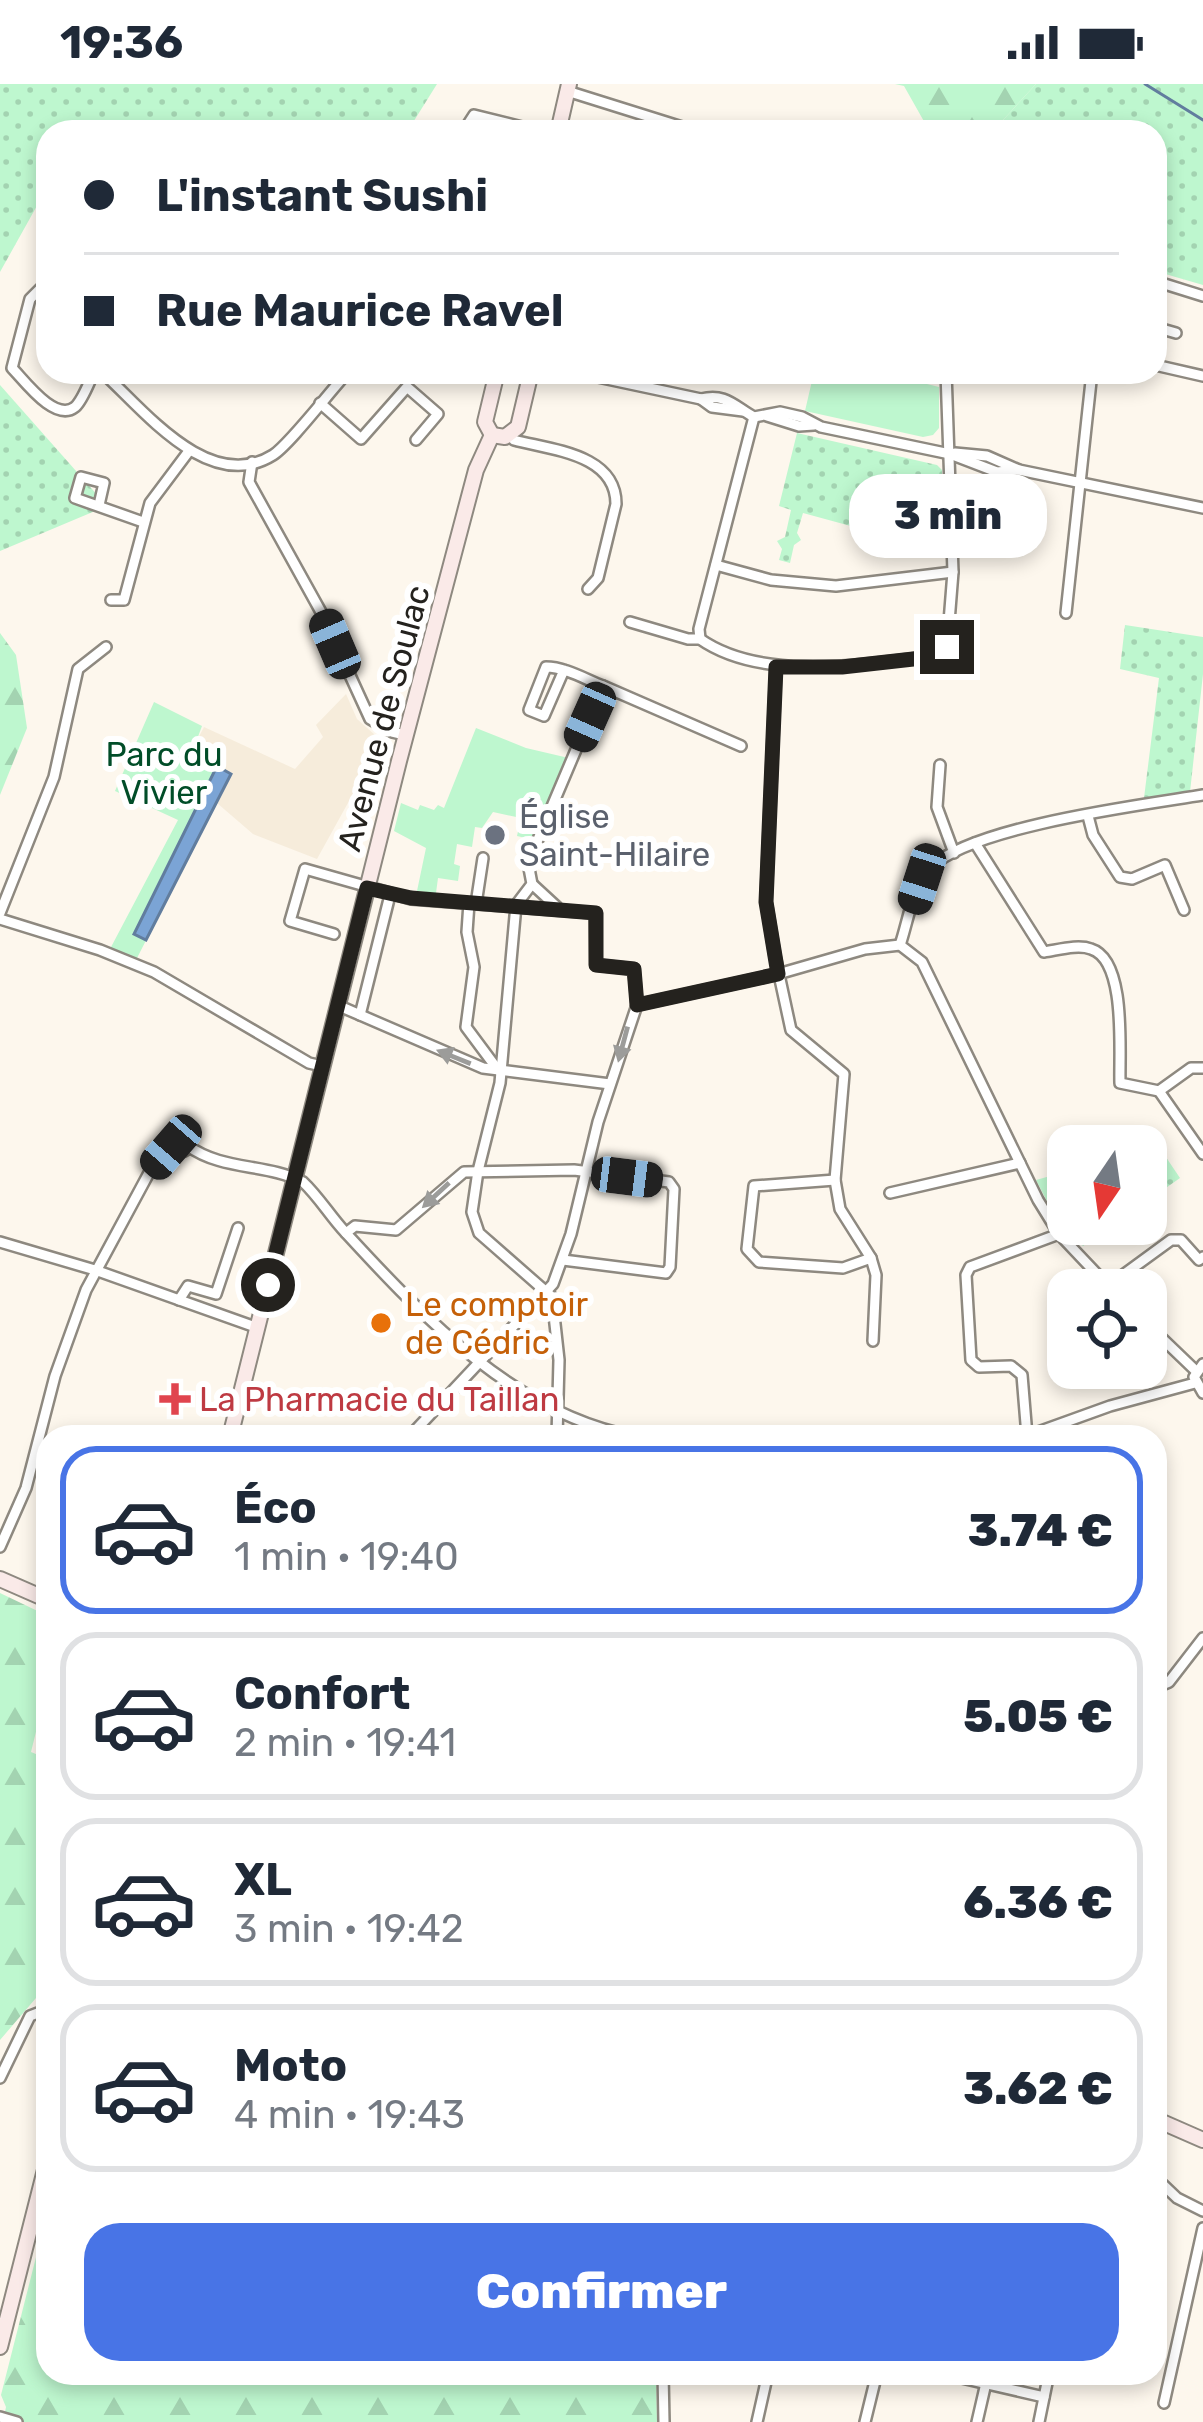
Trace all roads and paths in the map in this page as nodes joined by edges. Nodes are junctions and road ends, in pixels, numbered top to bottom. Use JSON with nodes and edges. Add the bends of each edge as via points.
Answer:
{"nodes":[{"id":1,"x":568,"y":87,"type":"edge"},
{"id":2,"x":561,"y":120,"type":"edge"},
{"id":3,"x":663,"y":120,"type":"edge"},
{"id":4,"x":1167,"y":285,"type":"edge"},
{"id":5,"x":36,"y":293,"type":"edge"},
{"id":6,"x":1203,"y":296,"type":"edge"},
{"id":7,"x":1167,"y":330,"type":"edge"},
{"id":8,"x":1176,"y":333,"type":"dead end"},
{"id":9,"x":1167,"y":368,"type":"edge"},
{"id":10,"x":1203,"y":376,"type":"edge"},
{"id":11,"x":90,"y":384,"type":"edge"},
{"id":12,"x":112,"y":384,"type":"edge"},
{"id":13,"x":337,"y":384,"type":"edge"},
{"id":14,"x":494,"y":384,"type":"edge"},
{"id":15,"x":527,"y":384,"type":"edge"},
{"id":16,"x":625,"y":384,"type":"edge"},
{"id":17,"x":643,"y":384,"type":"edge"},
{"id":18,"x":947,"y":384,"type":"edge"},
{"id":19,"x":1091,"y":384,"type":"edge"},
{"id":20,"x":642,"y":388,"type":"junction"},
{"id":21,"x":320,"y":403,"type":"junction"},
{"id":22,"x":754,"y":417,"type":"junction"},
{"id":23,"x":492,"y":435,"type":"junction"},
{"id":24,"x":510,"y":436,"type":"junction"},
{"id":25,"x":416,"y":440,"type":"dead end"},
{"id":26,"x":189,"y":451,"type":"junction"},
{"id":27,"x":950,"y":454,"type":"junction"},
{"id":28,"x":252,"y":462,"type":"junction"},
{"id":29,"x":1082,"y":482,"type":"junction"},
{"id":30,"x":99,"y":505,"type":"dead end"},
{"id":31,"x":1203,"y":508,"type":"edge"},
{"id":32,"x":143,"y":522,"type":"junction"},
{"id":33,"x":716,"y":565,"type":"junction"},
{"id":34,"x":953,"y":572,"type":"junction"},
{"id":35,"x":589,"y":590,"type":"dead end"},
{"id":36,"x":111,"y":599,"type":"dead end"},
{"id":37,"x":1066,"y":613,"type":"dead end"},
{"id":38,"x":630,"y":622,"type":"dead end"},
{"id":39,"x":700,"y":639,"type":"junction"},
{"id":40,"x":106,"y":646,"type":"dead end"},
{"id":41,"x":776,"y":667,"type":"junction"},
{"id":42,"x":564,"y":670,"type":"junction"},
{"id":43,"x":603,"y":686,"type":"junction"},
{"id":44,"x":405,"y":735,"type":"junction"},
{"id":45,"x":740,"y":746,"type":"dead end"},
{"id":46,"x":940,"y":765,"type":"dead end"},
{"id":47,"x":1203,"y":795,"type":"edge"},
{"id":48,"x":1088,"y":816,"type":"junction"},
{"id":49,"x":975,"y":843,"type":"junction"},
{"id":50,"x":954,"y":853,"type":"junction"},
{"id":51,"x":484,"y":858,"type":"dead end"},
{"id":52,"x":532,"y":884,"type":"junction"},
{"id":53,"x":367,"y":888,"type":"junction"},
{"id":54,"x":390,"y":895,"type":"junction"},
{"id":55,"x":473,"y":903,"type":"junction"},
{"id":56,"x":516,"y":905,"type":"junction"},
{"id":57,"x":557,"y":907,"type":"junction"},
{"id":58,"x":1184,"y":910,"type":"dead end"},
{"id":59,"x":0,"y":916,"type":"edge"},
{"id":60,"x":334,"y":934,"type":"dead end"},
{"id":61,"x":900,"y":945,"type":"junction"},
{"id":62,"x":778,"y":974,"type":"junction"},
{"id":63,"x":337,"y":1005,"type":"junction"},
{"id":64,"x":637,"y":1005,"type":"junction"},
{"id":65,"x":360,"y":1015,"type":"junction"},
{"id":66,"x":322,"y":1066,"type":"junction"},
{"id":67,"x":1203,"y":1068,"type":"edge"},
{"id":68,"x":498,"y":1070,"type":"junction"},
{"id":69,"x":610,"y":1084,"type":"junction"},
{"id":70,"x":1159,"y":1091,"type":"junction"},
{"id":71,"x":1203,"y":1154,"type":"edge"},
{"id":72,"x":1020,"y":1163,"type":"junction"},
{"id":73,"x":478,"y":1171,"type":"junction"},
{"id":74,"x":586,"y":1172,"type":"junction"},
{"id":75,"x":295,"y":1178,"type":"junction"},
{"id":76,"x":835,"y":1180,"type":"junction"},
{"id":77,"x":890,"y":1193,"type":"dead end"},
{"id":78,"x":1047,"y":1212,"type":"edge"},
{"id":79,"x":238,"y":1228,"type":"dead end"},
{"id":80,"x":346,"y":1233,"type":"junction"},
{"id":81,"x":1047,"y":1238,"type":"edge"},
{"id":82,"x":0,"y":1242,"type":"edge"},
{"id":83,"x":1069,"y":1245,"type":"edge"},
{"id":84,"x":871,"y":1258,"type":"junction"},
{"id":85,"x":1203,"y":1258,"type":"edge"},
{"id":86,"x":563,"y":1260,"type":"junction"},
{"id":87,"x":1092,"y":1269,"type":"edge"},
{"id":88,"x":1134,"y":1269,"type":"edge"},
{"id":89,"x":95,"y":1270,"type":"junction"},
{"id":90,"x":546,"y":1288,"type":"junction"},
{"id":91,"x":179,"y":1300,"type":"junction"},
{"id":92,"x":258,"y":1328,"type":"junction"},
{"id":93,"x":873,"y":1341,"type":"dead end"},
{"id":94,"x":1167,"y":1343,"type":"edge"},
{"id":95,"x":479,"y":1364,"type":"junction"},
{"id":96,"x":1198,"y":1373,"type":"edge"},
{"id":97,"x":1203,"y":1393,"type":"edge"},
{"id":98,"x":559,"y":1411,"type":"junction"},
{"id":99,"x":42,"y":1425,"type":"edge"},
{"id":100,"x":233,"y":1425,"type":"edge"},
{"id":101,"x":421,"y":1425,"type":"edge"},
{"id":102,"x":557,"y":1425,"type":"edge"},
{"id":103,"x":586,"y":1425,"type":"edge"},
{"id":104,"x":1025,"y":1425,"type":"edge"},
{"id":105,"x":1059,"y":1425,"type":"edge"},
{"id":106,"x":36,"y":1449,"type":"edge"},
{"id":107,"x":0,"y":1546,"type":"edge"},
{"id":108,"x":0,"y":1579,"type":"edge"},
{"id":109,"x":36,"y":1595,"type":"edge"},
{"id":110,"x":1203,"y":1638,"type":"edge"},
{"id":111,"x":1167,"y":1683,"type":"edge"},
{"id":112,"x":36,"y":2013,"type":"edge"},
{"id":113,"x":0,"y":2078,"type":"edge"},
{"id":114,"x":1167,"y":2123,"type":"edge"},
{"id":115,"x":1202,"y":2135,"type":"edge"},
{"id":116,"x":1167,"y":2188,"type":"edge"},
{"id":117,"x":36,"y":2205,"type":"edge"},
{"id":118,"x":1203,"y":2211,"type":"edge"},
{"id":119,"x":1203,"y":2228,"type":"edge"},
{"id":120,"x":0,"y":2347,"type":"edge"},
{"id":121,"x":663,"y":2385,"type":"edge"},
{"id":122,"x":765,"y":2385,"type":"edge"},
{"id":123,"x":874,"y":2385,"type":"edge"},
{"id":124,"x":986,"y":2385,"type":"edge"},
{"id":125,"x":990,"y":2385,"type":"edge"},
{"id":126,"x":1046,"y":2385,"type":"edge"},
{"id":127,"x":1044,"y":2397,"type":"junction"},
{"id":128,"x":1164,"y":2403,"type":"dead end"},
{"id":129,"x":0,"y":2417,"type":"edge"},
{"id":130,"x":16,"y":2422,"type":"edge"},
{"id":131,"x":664,"y":2422,"type":"edge"},
{"id":132,"x":757,"y":2422,"type":"edge"},
{"id":133,"x":865,"y":2422,"type":"edge"},
{"id":134,"x":977,"y":2422,"type":"edge"},
{"id":135,"x":1039,"y":2422,"type":"edge"}],
"edges":[{"from":1,"to":2,"type":"main road"},
{"from":1,"to":3,"type":"street"},
{"from":4,"to":6,"type":"street"},
{"from":5,"to":11,"type":"street","via":[[12,368],[54,409],[76,406]]},
{"from":7,"to":8,"type":"street"},
{"from":9,"to":10,"type":"street"},
{"from":12,"to":26,"type":"street"},
{"from":13,"to":21,"type":"street"},
{"from":14,"to":23,"type":"main road","name":"Avenue de Soulac","via":[[485,422]]},
{"from":15,"to":24,"type":"main road"},
{"from":16,"to":20,"type":"street"},
{"from":17,"to":20,"type":"street"},
{"from":18,"to":27,"type":"street"},
{"from":19,"to":29,"type":"street"},
{"from":20,"to":22,"type":"street"},
{"from":21,"to":25,"type":"street","via":[[361,439],[407,387],[438,414]]},
{"from":21,"to":28,"type":"street","via":[[274,454]]},
{"from":22,"to":27,"type":"street"},
{"from":22,"to":33,"type":"street"},
{"from":23,"to":24,"type":"main road"},
{"from":23,"to":44,"type":"main road","name":"Avenue de Soulac"},
{"from":24,"to":35,"type":"street","via":[[606,471],[616,504]]},
{"from":26,"to":28,"type":"street","via":[[227,465]]},
{"from":26,"to":32,"type":"street"},
{"from":27,"to":29,"type":"street","via":[[997,472]]},
{"from":27,"to":34,"type":"street"},
{"from":28,"to":44,"type":"street","via":[[249,482],[363,707],[378,726]]},
{"from":29,"to":31,"type":"street"},
{"from":29,"to":37,"type":"street"},
{"from":30,"to":32,"type":"street"},
{"from":32,"to":36,"type":"street","via":[[124,600]]},
{"from":33,"to":34,"type":"street","via":[[836,586]]},
{"from":33,"to":39,"type":"street"},
{"from":34,"to":41,"type":"street","via":[[940,656]]},
{"from":38,"to":39,"type":"street"},
{"from":39,"to":41,"type":"street"},
{"from":40,"to":59,"type":"street","via":[[78,669],[54,777]]},
{"from":41,"to":62,"type":"street","via":[[766,902]]},
{"from":42,"to":42,"type":"street","via":[[546,667],[529,710],[544,716]]},
{"from":42,"to":43,"type":"street"},
{"from":43,"to":45,"type":"street"},
{"from":43,"to":52,"type":"street","via":[[528,862]]},
{"from":44,"to":53,"type":"main road","name":"Avenue de Soulac"},
{"from":46,"to":50,"type":"street","via":[[937,807]]},
{"from":47,"to":48,"type":"street"},
{"from":48,"to":49,"type":"street"},
{"from":48,"to":58,"type":"street","via":[[1120,877],[1165,865]]},
{"from":49,"to":50,"type":"street"},
{"from":49,"to":70,"type":"street","via":[[1044,952],[1098,950],[1115,977],[1120,1083]]},
{"from":50,"to":61,"type":"street","via":[[922,879]]},
{"from":51,"to":55,"type":"street"},
{"from":52,"to":56,"type":"street"},
{"from":52,"to":57,"type":"street"},
{"from":53,"to":54,"type":"street"},
{"from":53,"to":60,"type":"street","via":[[305,869],[290,921]]},
{"from":53,"to":63,"type":"main road","name":"Avenue de Soulac"},
{"from":54,"to":55,"type":"street"},
{"from":54,"to":65,"type":"street"},
{"from":55,"to":56,"type":"street"},
{"from":55,"to":68,"type":"street","via":[[466,1027]]},
{"from":56,"to":57,"type":"street"},
{"from":56,"to":68,"type":"street"},
{"from":57,"to":64,"type":"street","via":[[596,913],[596,965],[634,969]]},
{"from":59,"to":66,"type":"street","via":[[154,972]]},
{"from":61,"to":62,"type":"street"},
{"from":61,"to":72,"type":"street","via":[[922,962]]},
{"from":62,"to":64,"type":"street"},
{"from":62,"to":76,"type":"street","via":[[791,1030],[844,1074]]},
{"from":63,"to":65,"type":"street"},
{"from":63,"to":66,"type":"main road","name":"Avenue de Soulac"},
{"from":64,"to":69,"type":"street","one_way":true},
{"from":68,"to":65,"type":"street","one_way":true},
{"from":66,"to":75,"type":"main road","name":"Avenue de Soulac"},
{"from":67,"to":70,"type":"street"},
{"from":68,"to":69,"type":"street"},
{"from":68,"to":73,"type":"street"},
{"from":69,"to":74,"type":"street"},
{"from":70,"to":71,"type":"street"},
{"from":72,"to":77,"type":"street"},
{"from":72,"to":78,"type":"street"},
{"from":73,"to":74,"type":"street"},
{"from":73,"to":80,"type":"street","one_way":true,"via":[[455,1177],[396,1230],[356,1226]]},
{"from":73,"to":90,"type":"street","via":[[472,1211],[479,1233]]},
{"from":74,"to":86,"type":"street"},
{"from":74,"to":86,"type":"street","via":[[669,1182],[670,1268],[666,1274]]},
{"from":75,"to":80,"type":"street"},
{"from":75,"to":89,"type":"street","via":[[171,1147]]},
{"from":75,"to":92,"type":"main road","name":"Avenue de Soulac"},
{"from":76,"to":84,"type":"street","via":[[840,1209]]},
{"from":76,"to":84,"type":"street","via":[[754,1186],[751,1256],[843,1268]]},
{"from":79,"to":91,"type":"street","via":[[217,1294],[188,1286]]},
{"from":80,"to":95,"type":"street"},
{"from":81,"to":104,"type":"street","via":[[965,1275],[970,1360],[1022,1375]]},
{"from":82,"to":89,"type":"street"},
{"from":83,"to":87,"type":"street"},
{"from":84,"to":93,"type":"street"},
{"from":85,"to":88,"type":"street","via":[[1171,1240]]},
{"from":86,"to":90,"type":"street"},
{"from":89,"to":91,"type":"street"},
{"from":89,"to":99,"type":"street"},
{"from":90,"to":95,"type":"street"},
{"from":90,"to":98,"type":"street","via":[[554,1303]]},
{"from":91,"to":92,"type":"street"},
{"from":92,"to":100,"type":"main road","name":"Avenue de Soulac"},
{"from":94,"to":96,"type":"street"},
{"from":95,"to":98,"type":"street"},
{"from":95,"to":101,"type":"street"},
{"from":96,"to":97,"type":"street"},
{"from":96,"to":105,"type":"street"},
{"from":98,"to":102,"type":"street"},
{"from":98,"to":103,"type":"street"},
{"from":106,"to":107,"type":"street"},
{"from":108,"to":109,"type":"main road"},
{"from":110,"to":111,"type":"street"},
{"from":112,"to":113,"type":"street"},
{"from":114,"to":115,"type":"main road"},
{"from":116,"to":118,"type":"street"},
{"from":117,"to":120,"type":"main road"},
{"from":119,"to":128,"type":"street"},
{"from":121,"to":131,"type":"street"},
{"from":122,"to":132,"type":"street"},
{"from":123,"to":133,"type":"street"},
{"from":124,"to":134,"type":"street"},
{"from":125,"to":127,"type":"street"},
{"from":126,"to":127,"type":"street"},
{"from":127,"to":135,"type":"street"},
{"from":129,"to":130,"type":"street"}]}
